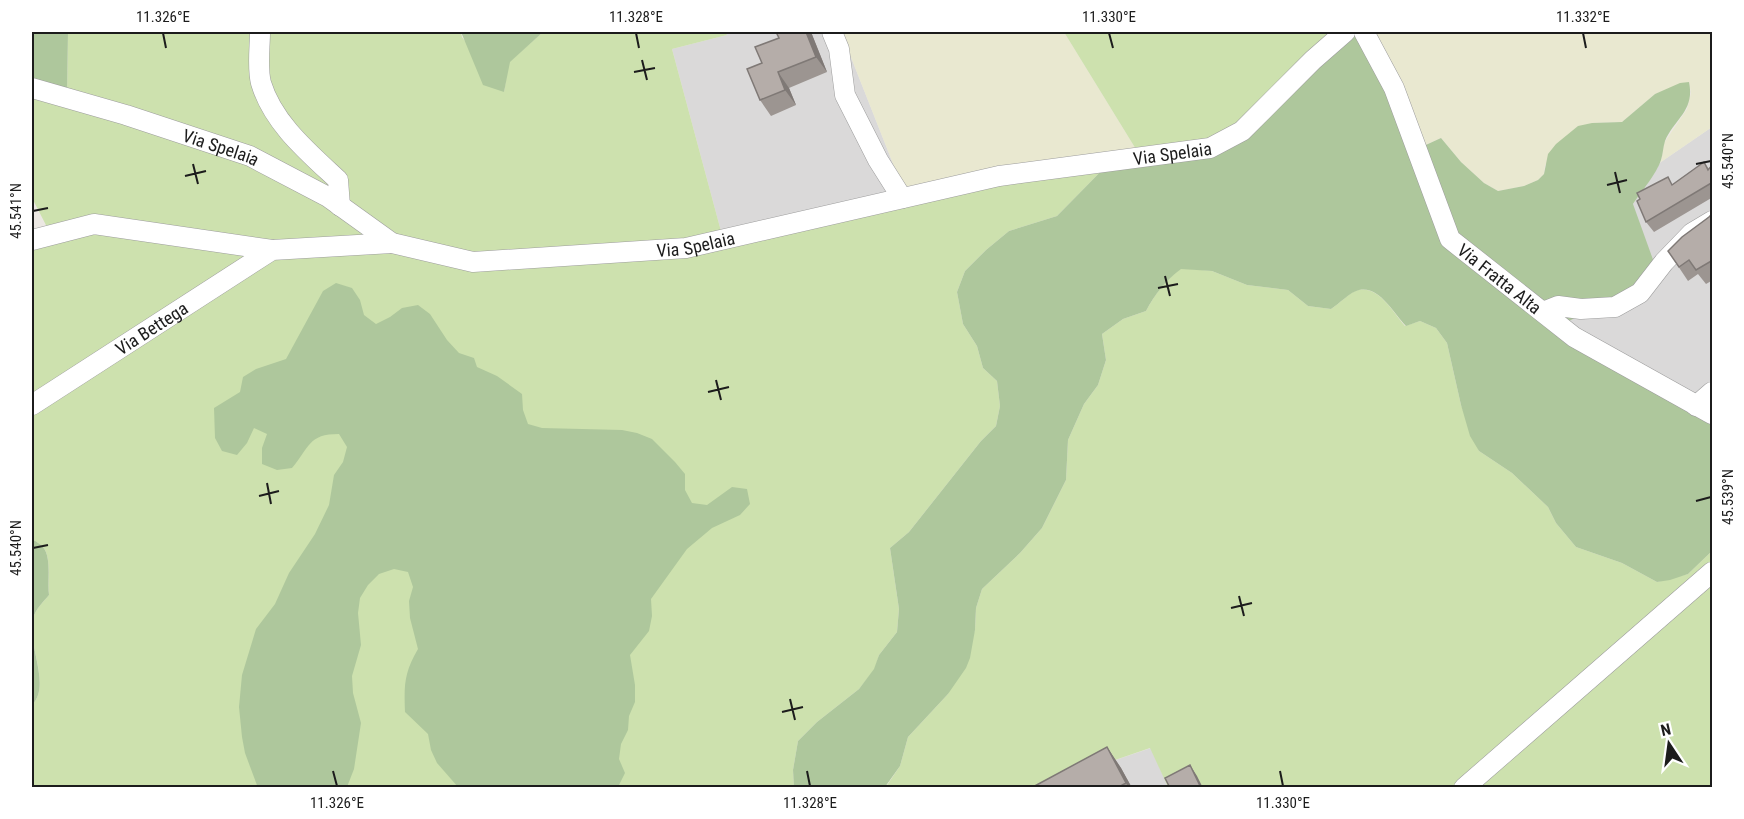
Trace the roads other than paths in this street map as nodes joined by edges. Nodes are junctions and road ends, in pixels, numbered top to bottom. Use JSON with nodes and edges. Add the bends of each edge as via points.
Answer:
{"nodes":[{"id":1,"x":260,"y":32,"type":"edge"},
{"id":2,"x":832,"y":32,"type":"edge"},
{"id":3,"x":1345,"y":32,"type":"edge"},
{"id":4,"x":1364,"y":32,"type":"edge"},
{"id":5,"x":32,"y":88,"type":"edge"},
{"id":6,"x":902,"y":198,"type":"junction"},
{"id":7,"x":340,"y":206,"type":"junction"},
{"id":8,"x":1713,"y":221,"type":"edge"},
{"id":9,"x":32,"y":240,"type":"edge"},
{"id":10,"x":392,"y":243,"type":"junction"},
{"id":11,"x":272,"y":250,"type":"junction"},
{"id":12,"x":1543,"y":312,"type":"junction"},
{"id":13,"x":1713,"y":392,"type":"edge"},
{"id":14,"x":32,"y":405,"type":"edge"},
{"id":15,"x":1704,"y":410,"type":"edge"},
{"id":16,"x":1713,"y":572,"type":"edge"},
{"id":17,"x":1464,"y":788,"type":"edge"}],
"edges":[{"from":1,"to":7,"type":"street","via":[[260,81],[274,112],[338,180]]},
{"from":2,"to":6,"type":"street","via":[[839,49],[845,95]]},
{"from":3,"to":6,"type":"street","name":"Via Spelaia","via":[[1242,131],[1210,148],[999,176]]},
{"from":4,"to":12,"type":"street","name":"Via Fratta Alta","via":[[1394,88],[1450,239]]},
{"from":5,"to":7,"type":"street","name":"Via Spelaia","via":[[224,146],[276,169]]},
{"from":6,"to":10,"type":"street","name":"Via Spelaia","via":[[686,248],[473,262]]},
{"from":7,"to":10,"type":"street","name":"Via Spelaia"},
{"from":8,"to":12,"type":"street","via":[[1692,233],[1640,293],[1615,307],[1558,306]]},
{"from":9,"to":11,"type":"street","name":"Via Bettega","via":[[94,224]]},
{"from":10,"to":11,"type":"street","name":"Via Bettega"},
{"from":11,"to":14,"type":"street","name":"Via Bettega"},
{"from":12,"to":15,"type":"street","name":"Via Fratta Alta","via":[[1575,337]]},
{"from":13,"to":15,"type":"street"},
{"from":16,"to":17,"type":"street"}]}
